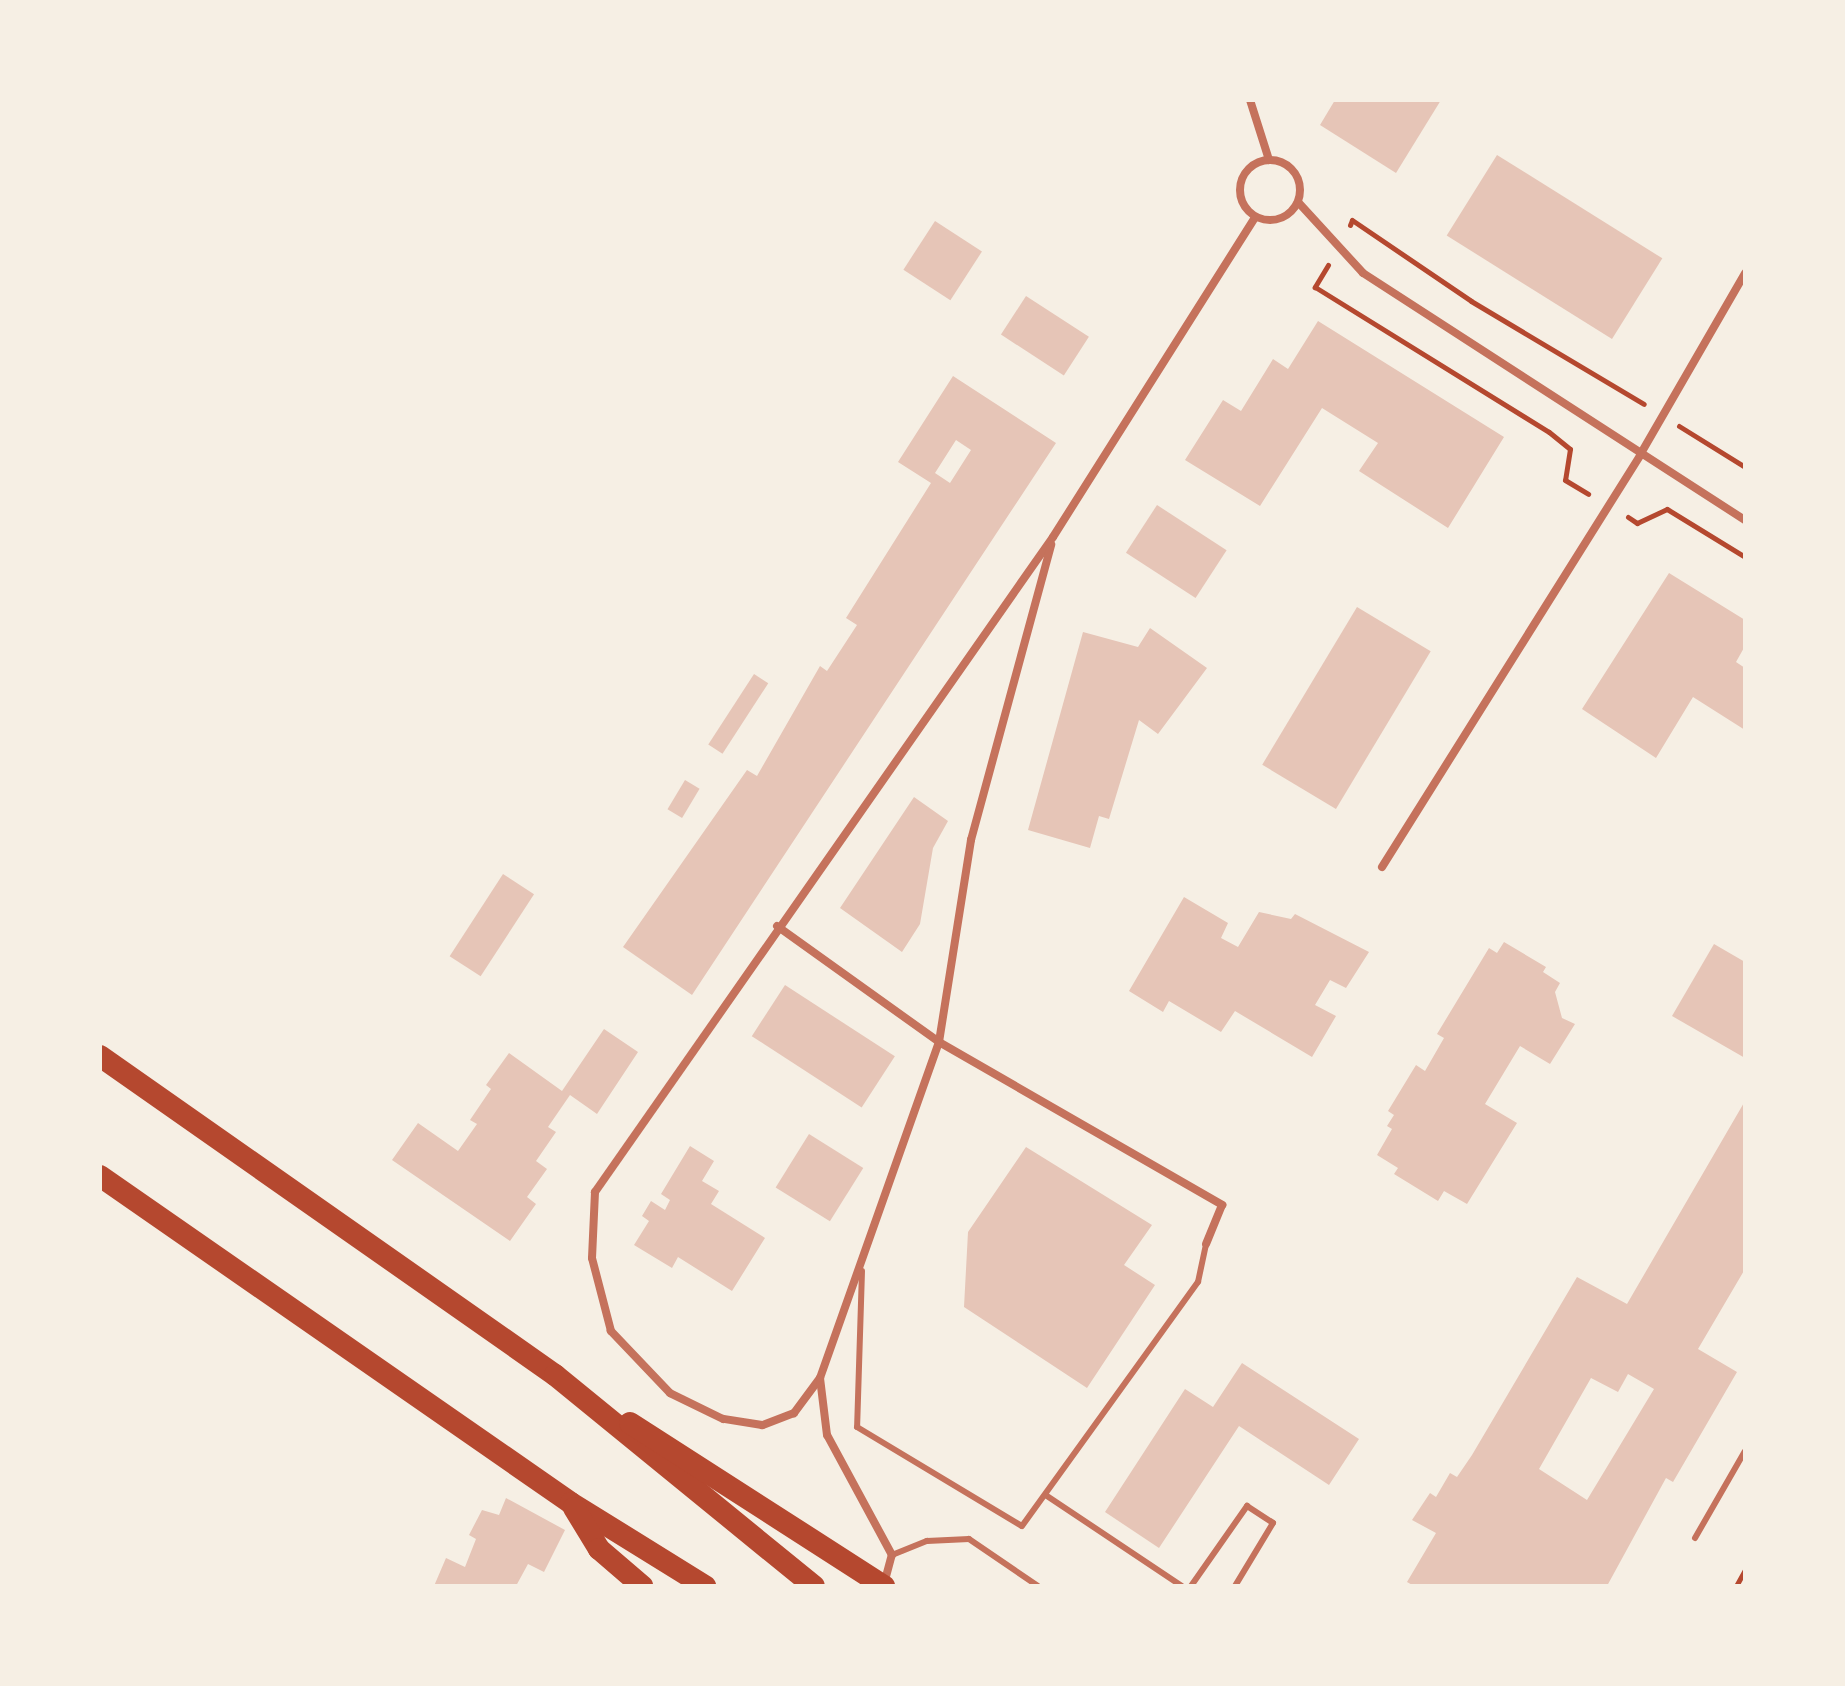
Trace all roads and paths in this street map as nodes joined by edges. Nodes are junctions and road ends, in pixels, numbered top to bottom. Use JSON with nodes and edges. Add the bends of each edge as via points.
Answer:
{"nodes":[{"id":1,"x":1250,"y":100,"type":"edge"},
{"id":2,"x":1269,"y":160,"type":"junction"},
{"id":3,"x":1298,"y":202,"type":"junction"},
{"id":4,"x":1255,"y":217,"type":"junction"},
{"id":5,"x":1745,"y":273,"type":"edge"},
{"id":6,"x":1640,"y":455,"type":"junction"},
{"id":7,"x":1745,"y":520,"type":"edge"},
{"id":8,"x":1053,"y":537,"type":"junction"},
{"id":9,"x":1382,"y":867,"type":"dead end"},
{"id":10,"x":777,"y":926,"type":"junction"},
{"id":11,"x":939,"y":1042,"type":"junction"},
{"id":12,"x":100,"y":1056,"type":"edge"},
{"id":13,"x":100,"y":1176,"type":"edge"},
{"id":14,"x":1206,"y":1244,"type":"joint"},
{"id":15,"x":862,"y":1271,"type":"junction"},
{"id":16,"x":555,"y":1375,"type":"junction"},
{"id":17,"x":820,"y":1378,"type":"junction"},
{"id":18,"x":1745,"y":1451,"type":"edge"},
{"id":19,"x":1047,"y":1496,"type":"junction"},
{"id":20,"x":571,"y":1503,"type":"junction"},
{"id":21,"x":1695,"y":1538,"type":"dead end"},
{"id":22,"x":892,"y":1555,"type":"junction"},
{"id":23,"x":1745,"y":1570,"type":"edge"},
{"id":24,"x":611,"y":1575,"type":"edge"},
{"id":25,"x":641,"y":1586,"type":"edge"},
{"id":26,"x":705,"y":1586,"type":"edge"},
{"id":27,"x":814,"y":1586,"type":"edge"},
{"id":28,"x":884,"y":1586,"type":"edge"},
{"id":29,"x":1038,"y":1586,"type":"edge"},
{"id":30,"x":1182,"y":1586,"type":"edge"},
{"id":31,"x":1191,"y":1586,"type":"edge"},
{"id":32,"x":1235,"y":1586,"type":"edge"},
{"id":33,"x":1736,"y":1586,"type":"edge"}],
"edges":[{"from":1,"to":2,"type":"street"},
{"from":2,"to":3,"type":"street","via":[[1293,171],[1299,181]]},
{"from":2,"to":4,"type":"street","via":[[1249,168],[1240,185],[1244,206]]},
{"from":3,"to":4,"type":"street","via":[[1280,219]]},
{"from":3,"to":6,"type":"street","via":[[1363,273]]},
{"from":4,"to":8,"type":"street"},
{"from":5,"to":6,"type":"street"},
{"from":6,"to":7,"type":"street"},
{"from":6,"to":9,"type":"street"},
{"from":8,"to":10,"type":"street"},
{"from":8,"to":11,"type":"street","via":[[971,840]]},
{"from":10,"to":11,"type":"street"},
{"from":10,"to":17,"type":"street","via":[[595,1192],[592,1258],[611,1331],[670,1393],[723,1419],[762,1425],[794,1413]]},
{"from":11,"to":14,"type":"street","via":[[1222,1205]]},
{"from":11,"to":15,"type":"street"},
{"from":12,"to":16,"type":"highway"},
{"from":13,"to":20,"type":"highway"},
{"from":14,"to":19,"type":"lane","via":[[1198,1282]]},
{"from":15,"to":17,"type":"street"},
{"from":15,"to":19,"type":"lane","via":[[857,1427],[1022,1526]]},
{"from":16,"to":27,"type":"highway"},
{"from":16,"to":28,"type":"highway"},
{"from":17,"to":22,"type":"street","via":[[827,1435]]},
{"from":18,"to":21,"type":"lane"},
{"from":19,"to":30,"type":"lane"},
{"from":20,"to":24,"type":"highway"},
{"from":20,"to":26,"type":"highway"},
{"from":22,"to":28,"type":"street"},
{"from":22,"to":29,"type":"lane","via":[[927,1541],[969,1539]]},
{"from":23,"to":33,"type":"path"},
{"from":24,"to":25,"type":"highway"},
{"from":31,"to":32,"type":"lane","via":[[1247,1506],[1273,1523]]}]}
